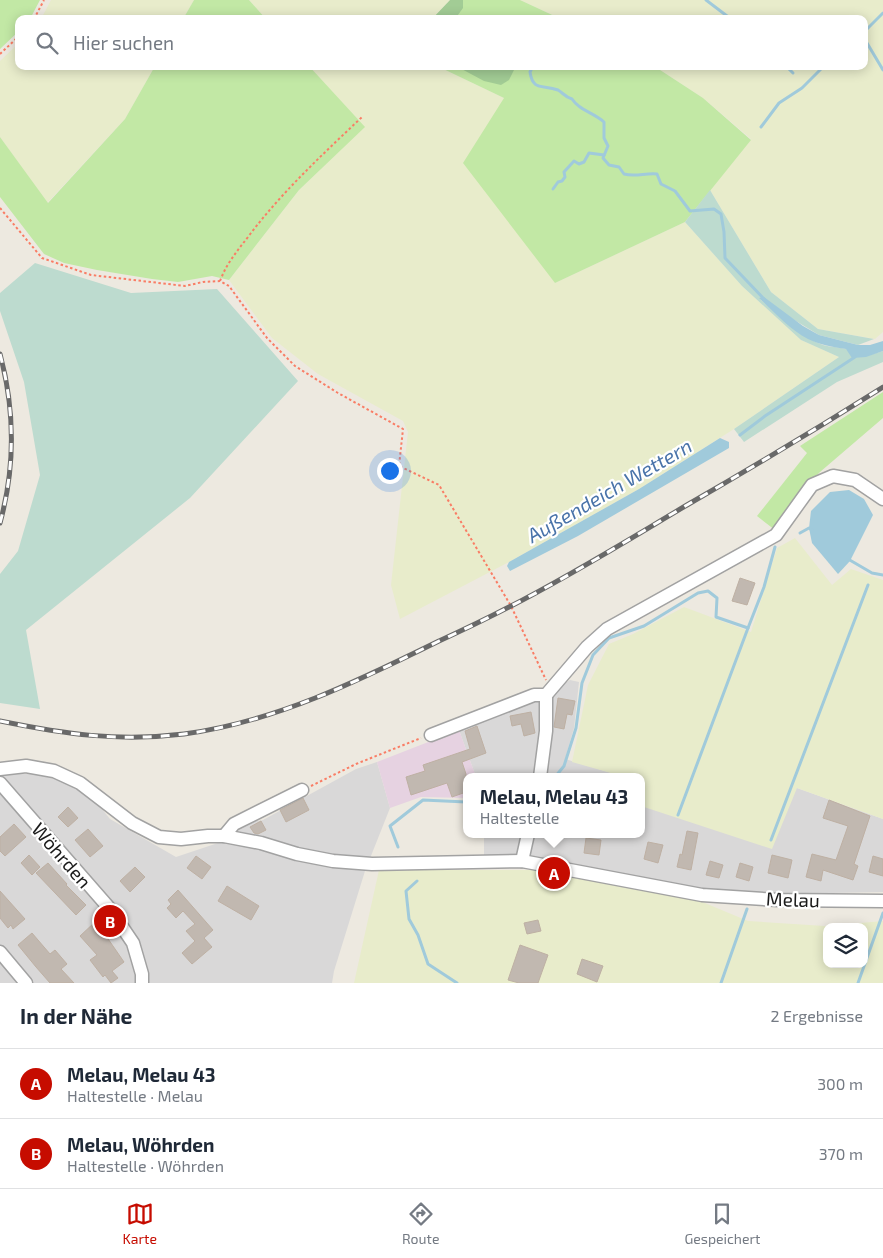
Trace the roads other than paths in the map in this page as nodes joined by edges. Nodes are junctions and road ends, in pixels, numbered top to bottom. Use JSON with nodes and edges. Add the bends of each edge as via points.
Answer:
{"nodes":[{"id":1,"x":883,"y":500,"type":"edge"},
{"id":2,"x":546,"y":695,"type":"junction"},
{"id":3,"x":431,"y":735,"type":"road end"},
{"id":4,"x":0,"y":769,"type":"edge"},
{"id":5,"x":541,"y":773,"type":"edge"},
{"id":6,"x":0,"y":783,"type":"edge"},
{"id":7,"x":302,"y":790,"type":"road end"},
{"id":8,"x":224,"y":836,"type":"junction"},
{"id":9,"x":527,"y":838,"type":"edge"},
{"id":10,"x":522,"y":861,"type":"junction"},
{"id":11,"x":883,"y":901,"type":"edge"},
{"id":12,"x":0,"y":952,"type":"edge"},
{"id":13,"x":26,"y":983,"type":"edge"},
{"id":14,"x":142,"y":983,"type":"edge"}],
"edges":[{"from":1,"to":2,"type":"street","via":[[856,480],[833,476],[812,485],[776,535],[607,629]]},
{"from":2,"to":3,"type":"street","via":[[534,695]]},
{"from":2,"to":5,"type":"street","via":[[546,731]]},
{"from":4,"to":8,"type":"street","name":"Melau","via":[[26,766],[54,771],[80,783],[132,823],[159,837]]},
{"from":6,"to":14,"type":"street","name":"Wöhrden","via":[[110,909],[133,943]]},
{"from":7,"to":8,"type":"street","via":[[234,824]]},
{"from":8,"to":10,"type":"street","name":"Melau","via":[[297,854],[372,864]]},
{"from":9,"to":10,"type":"street"},
{"from":10,"to":11,"type":"street","name":"Melau","via":[[702,895]]},
{"from":12,"to":13,"type":"street"}]}
